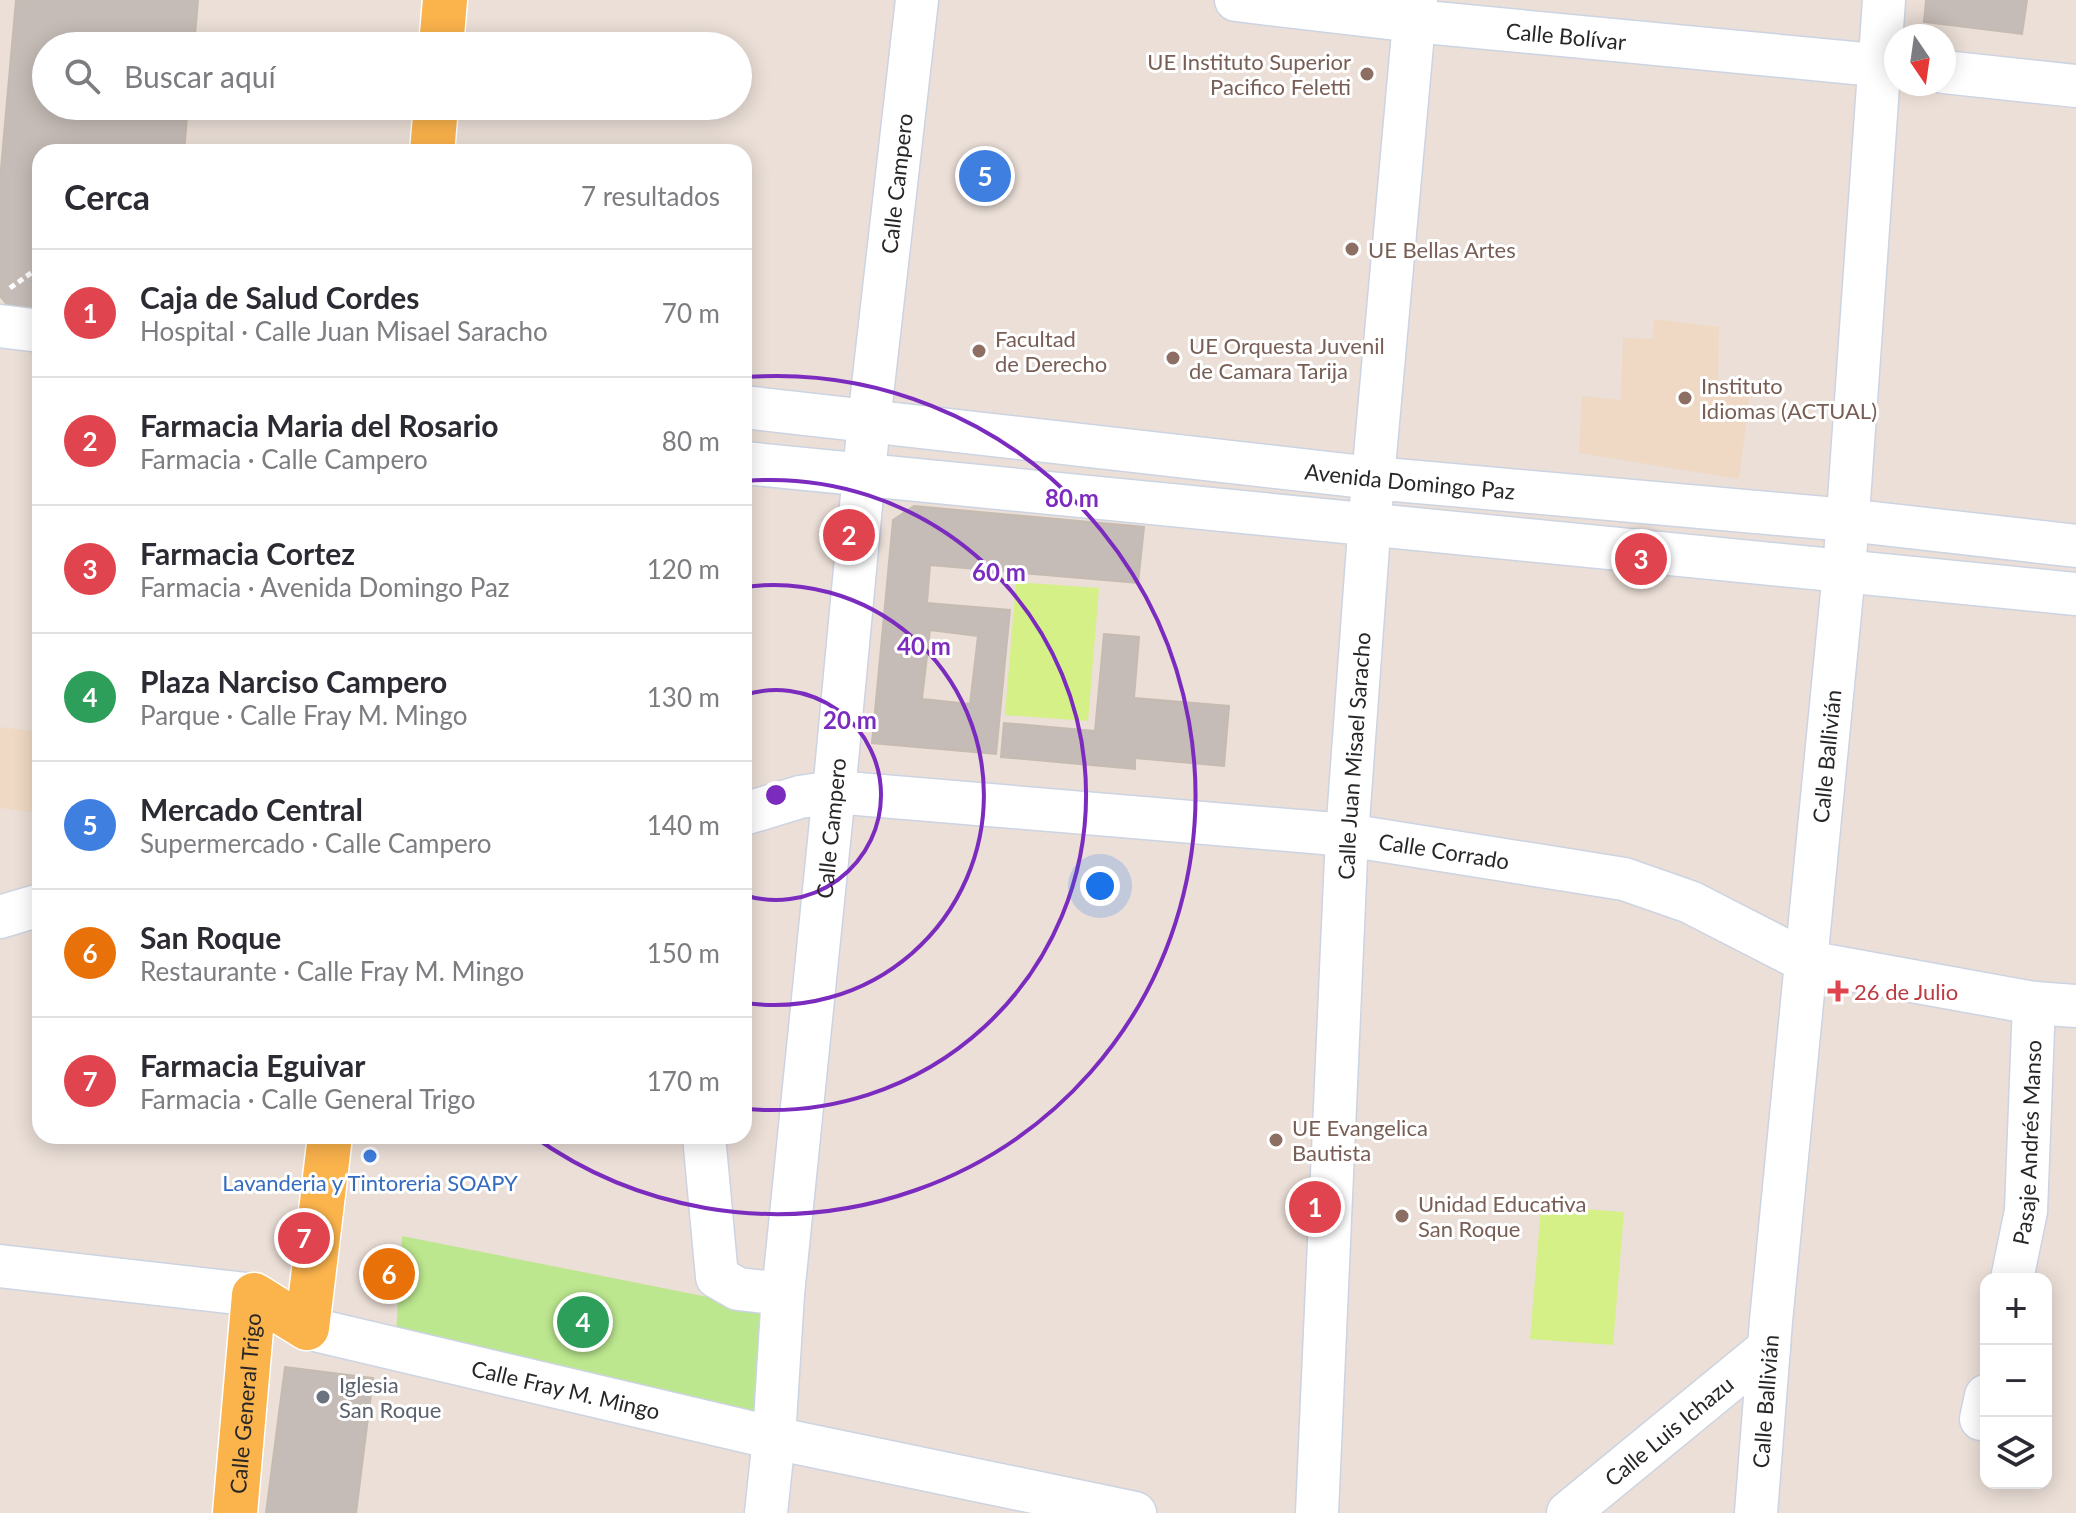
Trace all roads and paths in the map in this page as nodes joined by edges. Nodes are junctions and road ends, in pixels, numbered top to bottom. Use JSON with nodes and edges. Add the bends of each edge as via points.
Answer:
{"nodes":[{"id":1,"x":445,"y":0,"type":"edge"},
{"id":2,"x":917,"y":0,"type":"edge"},
{"id":3,"x":1236,"y":0,"type":"edge"},
{"id":4,"x":1884,"y":0,"type":"edge"},
{"id":5,"x":1415,"y":10,"type":"edge"},
{"id":6,"x":1885,"y":24,"type":"edge"},
{"id":7,"x":442,"y":32,"type":"edge"},
{"id":8,"x":1884,"y":66,"type":"edge"},
{"id":9,"x":1956,"y":73,"type":"edge"},
{"id":10,"x":2076,"y":86,"type":"edge"},
{"id":11,"x":1884,"y":96,"type":"edge"},
{"id":12,"x":435,"y":120,"type":"edge"},
{"id":13,"x":433,"y":144,"type":"edge"},
{"id":14,"x":32,"y":272,"type":"edge"},
{"id":15,"x":0,"y":296,"type":"edge"},
{"id":16,"x":0,"y":326,"type":"edge"},
{"id":17,"x":32,"y":330,"type":"edge"},
{"id":18,"x":752,"y":408,"type":"edge"},
{"id":19,"x":869,"y":421,"type":"junction"},
{"id":20,"x":752,"y":464,"type":"edge"},
{"id":21,"x":865,"y":475,"type":"junction"},
{"id":22,"x":1373,"y":478,"type":"junction"},
{"id":23,"x":1847,"y":520,"type":"junction"},
{"id":24,"x":1370,"y":526,"type":"junction"},
{"id":25,"x":2076,"y":546,"type":"edge"},
{"id":26,"x":1844,"y":572,"type":"junction"},
{"id":27,"x":2076,"y":594,"type":"edge"},
{"id":28,"x":834,"y":792,"type":"junction"},
{"id":29,"x":752,"y":812,"type":"edge"},
{"id":30,"x":1347,"y":835,"type":"junction"},
{"id":31,"x":32,"y":907,"type":"edge"},
{"id":32,"x":0,"y":917,"type":"edge"},
{"id":33,"x":1807,"y":962,"type":"junction"},
{"id":34,"x":2034,"y":1003,"type":"junction"},
{"id":35,"x":2076,"y":1006,"type":"edge"},
{"id":36,"x":329,"y":1144,"type":"edge"},
{"id":37,"x":705,"y":1144,"type":"edge"},
{"id":38,"x":0,"y":1266,"type":"edge"},
{"id":39,"x":2013,"y":1273,"type":"edge"},
{"id":40,"x":783,"y":1294,"type":"junction"},
{"id":41,"x":254,"y":1295,"type":"junction"},
{"id":42,"x":307,"y":1328,"type":"junction"},
{"id":43,"x":1769,"y":1348,"type":"junction"},
{"id":44,"x":774,"y":1438,"type":"junction"},
{"id":45,"x":235,"y":1513,"type":"edge"},
{"id":46,"x":766,"y":1513,"type":"edge"},
{"id":47,"x":1135,"y":1513,"type":"edge"},
{"id":48,"x":1317,"y":1513,"type":"edge"},
{"id":49,"x":1568,"y":1513,"type":"edge"},
{"id":50,"x":1756,"y":1513,"type":"edge"}],
"edges":[{"from":1,"to":7,"type":"main road"},
{"from":2,"to":19,"type":"street","name":"Calle Campero"},
{"from":3,"to":5,"type":"street","name":"Calle Bolívar"},
{"from":4,"to":6,"type":"street","name":"Calle Ballivián"},
{"from":5,"to":8,"type":"street","name":"Calle Bolívar"},
{"from":5,"to":22,"type":"street","name":"Calle Juan Misael Saracho"},
{"from":9,"to":10,"type":"street"},
{"from":11,"to":23,"type":"street","name":"Calle Ballivián"},
{"from":12,"to":13,"type":"main road"},
{"from":14,"to":15,"type":"path"},
{"from":16,"to":17,"type":"street"},
{"from":18,"to":19,"type":"street","name":"Avenida Domingo Paz"},
{"from":19,"to":21,"type":"street","name":"Calle Campero"},
{"from":19,"to":22,"type":"street","name":"Avenida Domingo Paz"},
{"from":20,"to":21,"type":"street"},
{"from":21,"to":24,"type":"street"},
{"from":21,"to":28,"type":"street","name":"Calle Campero"},
{"from":22,"to":23,"type":"street","name":"Avenida Domingo Paz"},
{"from":22,"to":24,"type":"street","name":"Calle Juan Misael Saracho"},
{"from":23,"to":25,"type":"street","name":"Avenida Domingo Paz"},
{"from":23,"to":26,"type":"street","name":"Calle Ballivián"},
{"from":24,"to":26,"type":"street"},
{"from":24,"to":30,"type":"street","name":"Calle Juan Misael Saracho"},
{"from":26,"to":27,"type":"street"},
{"from":26,"to":33,"type":"street","name":"Calle Ballivián"},
{"from":28,"to":29,"type":"street","name":"Calle Corrado"},
{"from":28,"to":30,"type":"street","name":"Calle Corrado"},
{"from":28,"to":40,"type":"street","name":"Calle Campero"},
{"from":30,"to":33,"type":"street","name":"Calle Corrado","via":[[1624,879],[1690,902]]},
{"from":30,"to":48,"type":"street","name":"Calle Juan Misael Saracho"},
{"from":31,"to":32,"type":"street"},
{"from":33,"to":34,"type":"street","name":"Calle Corrado"},
{"from":33,"to":43,"type":"street","name":"Calle Ballivián"},
{"from":34,"to":35,"type":"street","name":"Calle Corrado"},
{"from":34,"to":39,"type":"street","name":"Pasaje Andrés Manso","via":[[2026,1211]]},
{"from":36,"to":42,"type":"main road"},
{"from":37,"to":40,"type":"street","via":[[717,1277],[738,1289]]},
{"from":38,"to":41,"type":"street","name":"Calle Fray M. Mingo"},
{"from":40,"to":44,"type":"street","name":"Calle Campero"},
{"from":41,"to":42,"type":"main road","name":"Calle Fray M. Mingo"},
{"from":41,"to":45,"type":"main road","name":"Calle General Trigo"},
{"from":42,"to":44,"type":"street","name":"Calle Fray M. Mingo"},
{"from":43,"to":49,"type":"street","name":"Calle Luis Ichazu"},
{"from":43,"to":50,"type":"street","name":"Calle Ballivián"},
{"from":44,"to":46,"type":"street","name":"Calle Campero"},
{"from":44,"to":47,"type":"street","name":"Calle Fray M. Mingo"}]}
